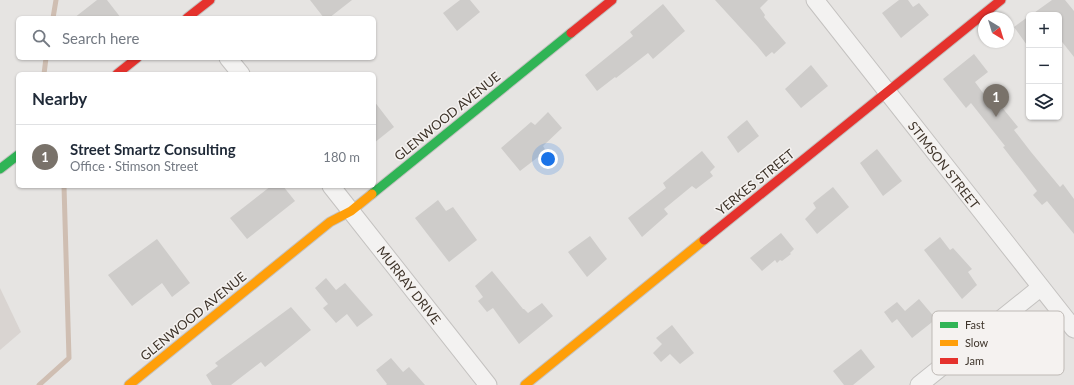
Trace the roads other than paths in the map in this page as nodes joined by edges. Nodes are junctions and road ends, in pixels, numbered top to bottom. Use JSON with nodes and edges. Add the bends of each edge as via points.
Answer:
{"nodes":[{"id":1,"x":210,"y":0,"type":"edge"},
{"id":2,"x":612,"y":0,"type":"edge"},
{"id":3,"x":815,"y":0,"type":"edge"},
{"id":4,"x":1002,"y":0,"type":"edge"},
{"id":5,"x":193,"y":16,"type":"edge"},
{"id":6,"x":134,"y":60,"type":"edge"},
{"id":7,"x":230,"y":60,"type":"edge"},
{"id":8,"x":120,"y":72,"type":"edge"},
{"id":9,"x":239,"y":72,"type":"edge"},
{"id":10,"x":887,"y":92,"type":"junction"},
{"id":11,"x":16,"y":157,"type":"edge"},
{"id":12,"x":0,"y":169,"type":"edge"},
{"id":13,"x":333,"y":188,"type":"edge"},
{"id":14,"x":351,"y":211,"type":"junction"},
{"id":15,"x":1040,"y":287,"type":"junction"},
{"id":16,"x":1010,"y":311,"type":"edge"},
{"id":17,"x":1059,"y":311,"type":"edge"},
{"id":18,"x":1064,"y":317,"type":"edge"},
{"id":19,"x":1074,"y":329,"type":"edge"},
{"id":20,"x":932,"y":374,"type":"edge"},
{"id":21,"x":129,"y":385,"type":"edge"},
{"id":22,"x":488,"y":385,"type":"edge"},
{"id":23,"x":525,"y":385,"type":"edge"},
{"id":24,"x":919,"y":385,"type":"edge"}],
"edges":[{"from":1,"to":5,"type":"street"},
{"from":2,"to":14,"type":"street","name":"GLENWOOD AVENUE"},
{"from":3,"to":10,"type":"street","name":"STIMSON STREET"},
{"from":4,"to":10,"type":"street","name":"YERKES STREET"},
{"from":6,"to":8,"type":"street"},
{"from":7,"to":9,"type":"street"},
{"from":10,"to":15,"type":"street","name":"STIMSON STREET"},
{"from":10,"to":23,"type":"street","name":"YERKES STREET"},
{"from":11,"to":12,"type":"street"},
{"from":13,"to":14,"type":"street","name":"MURRAY DRIVE"},
{"from":14,"to":21,"type":"street","name":"GLENWOOD AVENUE","via":[[330,222]]},
{"from":14,"to":22,"type":"street","name":"MURRAY DRIVE"},
{"from":15,"to":16,"type":"street"},
{"from":15,"to":17,"type":"street","name":"STIMSON STREET"},
{"from":18,"to":19,"type":"street","name":"STIMSON STREET"},
{"from":20,"to":24,"type":"street"}]}
